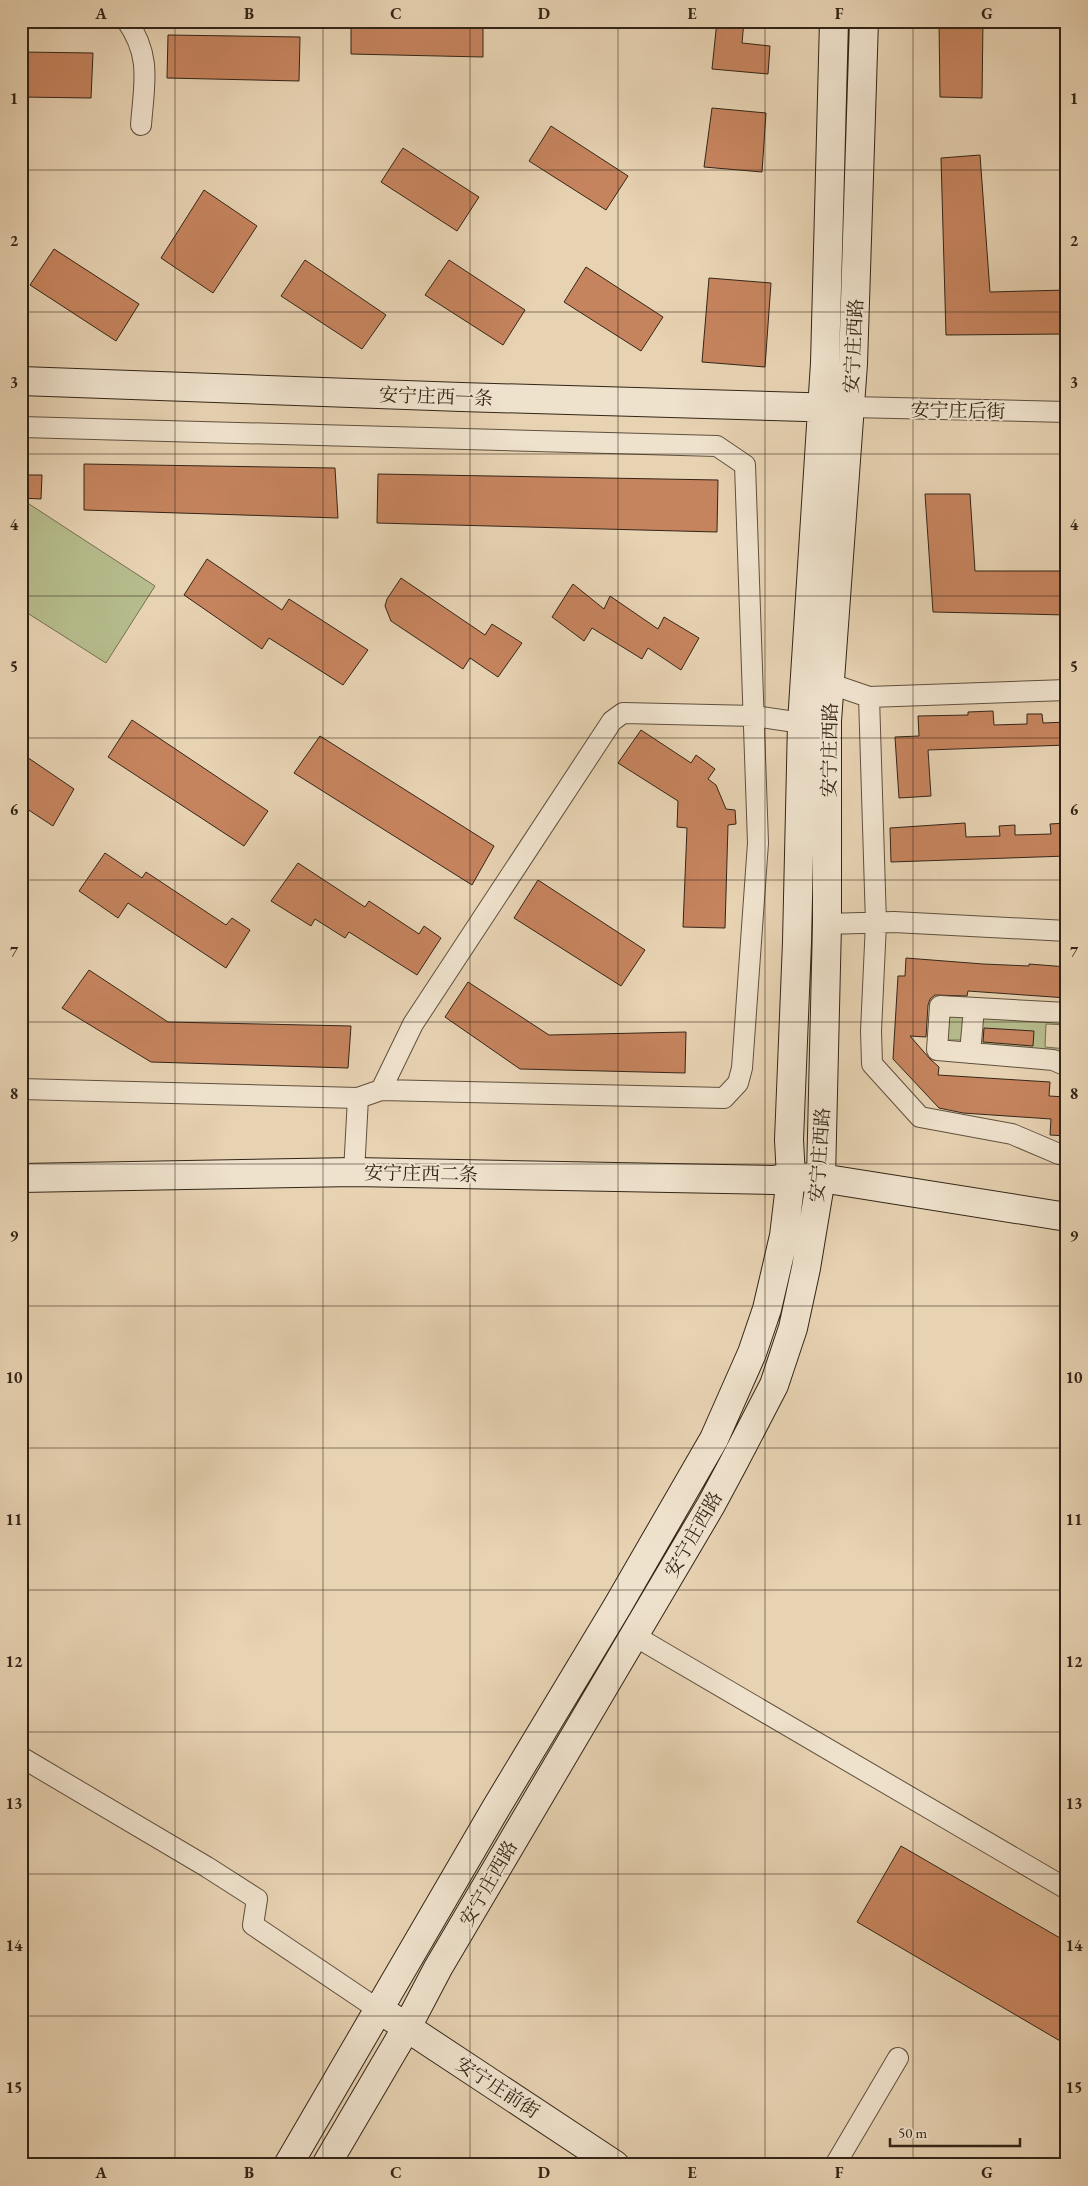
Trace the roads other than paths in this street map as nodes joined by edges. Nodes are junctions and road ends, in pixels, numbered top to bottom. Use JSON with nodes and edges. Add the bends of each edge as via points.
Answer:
{"nodes":[{"id":1,"x":127,"y":21,"type":"edge"},
{"id":2,"x":834,"y":21,"type":"edge"},
{"id":3,"x":864,"y":21,"type":"edge"},
{"id":4,"x":141,"y":124,"type":"dead end"},
{"id":5,"x":21,"y":381,"type":"edge"},
{"id":6,"x":850,"y":407,"type":"junction"},
{"id":7,"x":822,"y":408,"type":"junction"},
{"id":8,"x":1067,"y":412,"type":"edge"},
{"id":9,"x":21,"y":427,"type":"edge"},
{"id":10,"x":831,"y":684,"type":"junction"},
{"id":11,"x":1067,"y":690,"type":"edge"},
{"id":12,"x":869,"y":697,"type":"junction"},
{"id":13,"x":755,"y":716,"type":"junction"},
{"id":14,"x":815,"y":722,"type":"junction"},
{"id":15,"x":876,"y":923,"type":"junction"},
{"id":16,"x":827,"y":924,"type":"junction"},
{"id":17,"x":1067,"y":931,"type":"edge"},
{"id":18,"x":974,"y":1008,"type":"junction"},
{"id":19,"x":1067,"y":1013,"type":"edge"},
{"id":20,"x":970,"y":1053,"type":"junction"},
{"id":21,"x":1067,"y":1066,"type":"edge"},
{"id":22,"x":21,"y":1089,"type":"edge"},
{"id":23,"x":381,"y":1090,"type":"junction"},
{"id":24,"x":358,"y":1098,"type":"junction"},
{"id":25,"x":1067,"y":1155,"type":"edge"},
{"id":26,"x":354,"y":1172,"type":"junction"},
{"id":27,"x":791,"y":1177,"type":"junction"},
{"id":28,"x":21,"y":1178,"type":"edge"},
{"id":29,"x":820,"y":1178,"type":"junction"},
{"id":30,"x":1067,"y":1217,"type":"edge"},
{"id":31,"x":633,"y":1635,"type":"junction"},
{"id":32,"x":21,"y":1757,"type":"edge"},
{"id":33,"x":1067,"y":1889,"type":"edge"},
{"id":34,"x":379,"y":2010,"type":"junction"},
{"id":35,"x":407,"y":2027,"type":"junction"},
{"id":36,"x":898,"y":2058,"type":"dead end"},
{"id":37,"x":288,"y":2165,"type":"edge"},
{"id":38,"x":326,"y":2165,"type":"edge"},
{"id":39,"x":615,"y":2165,"type":"edge"},
{"id":40,"x":835,"y":2165,"type":"edge"}],
"edges":[{"from":1,"to":4,"type":"street","via":[[141,43],[145,59]]},
{"from":2,"to":7,"type":"main road"},
{"from":3,"to":6,"type":"main road","name":"安宁庄西路"},
{"from":5,"to":7,"type":"main road","name":"安宁庄西一条"},
{"from":6,"to":7,"type":"main road","name":"安宁庄西一条"},
{"from":6,"to":8,"type":"street","name":"安宁庄后街"},
{"from":6,"to":10,"type":"main road","name":"安宁庄西路"},
{"from":7,"to":14,"type":"main road"},
{"from":9,"to":13,"type":"street","via":[[717,446],[745,465]]},
{"from":10,"to":12,"type":"street"},
{"from":10,"to":14,"type":"main road","name":"安宁庄西路"},
{"from":11,"to":12,"type":"street"},
{"from":12,"to":15,"type":"street"},
{"from":13,"to":14,"type":"street"},
{"from":13,"to":23,"type":"street","via":[[623,713],[612,721],[413,1024]]},
{"from":13,"to":23,"type":"street","via":[[758,843],[742,1068],[738,1083],[724,1098]]},
{"from":14,"to":16,"type":"main road","name":"安宁庄西路"},
{"from":14,"to":27,"type":"main road","name":"安宁庄西路","via":[[797,942],[789,1140]]},
{"from":15,"to":16,"type":"street"},
{"from":15,"to":17,"type":"street"},
{"from":15,"to":25,"type":"street","via":[[872,1064],[920,1117],[1012,1134]]},
{"from":16,"to":29,"type":"main road","name":"安宁庄西路"},
{"from":18,"to":19,"type":"street"},
{"from":18,"to":20,"type":"street"},
{"from":18,"to":20,"type":"street","via":[[940,1006],[937,1050]]},
{"from":20,"to":21,"type":"street","via":[[1053,1060]]},
{"from":22,"to":24,"type":"street"},
{"from":23,"to":24,"type":"street"},
{"from":24,"to":26,"type":"street"},
{"from":26,"to":27,"type":"main road","name":"安宁庄西二条","via":[[773,1180]]},
{"from":26,"to":28,"type":"main road","name":"安宁庄西二条"},
{"from":27,"to":29,"type":"main road","name":"安宁庄西二条"},
{"from":27,"to":34,"type":"main road","name":"安宁庄西路","via":[[784,1236],[767,1309],[752,1353],[714,1439]]},
{"from":29,"to":30,"type":"main road","name":"安宁庄西二条"},
{"from":29,"to":31,"type":"main road","name":"安宁庄西路","via":[[793,1328],[774,1386],[711,1505]]},
{"from":31,"to":33,"type":"street"},
{"from":31,"to":35,"type":"main road","name":"安宁庄西路","via":[[438,1968]]},
{"from":32,"to":34,"type":"street","via":[[257,1899],[253,1925]]},
{"from":34,"to":35,"type":"main road","name":"安宁庄前街"},
{"from":34,"to":37,"type":"main road","name":"安宁庄西路"},
{"from":35,"to":38,"type":"main road","name":"安宁庄西路"},
{"from":35,"to":39,"type":"main road","name":"安宁庄前街"},
{"from":36,"to":40,"type":"street"}]}
